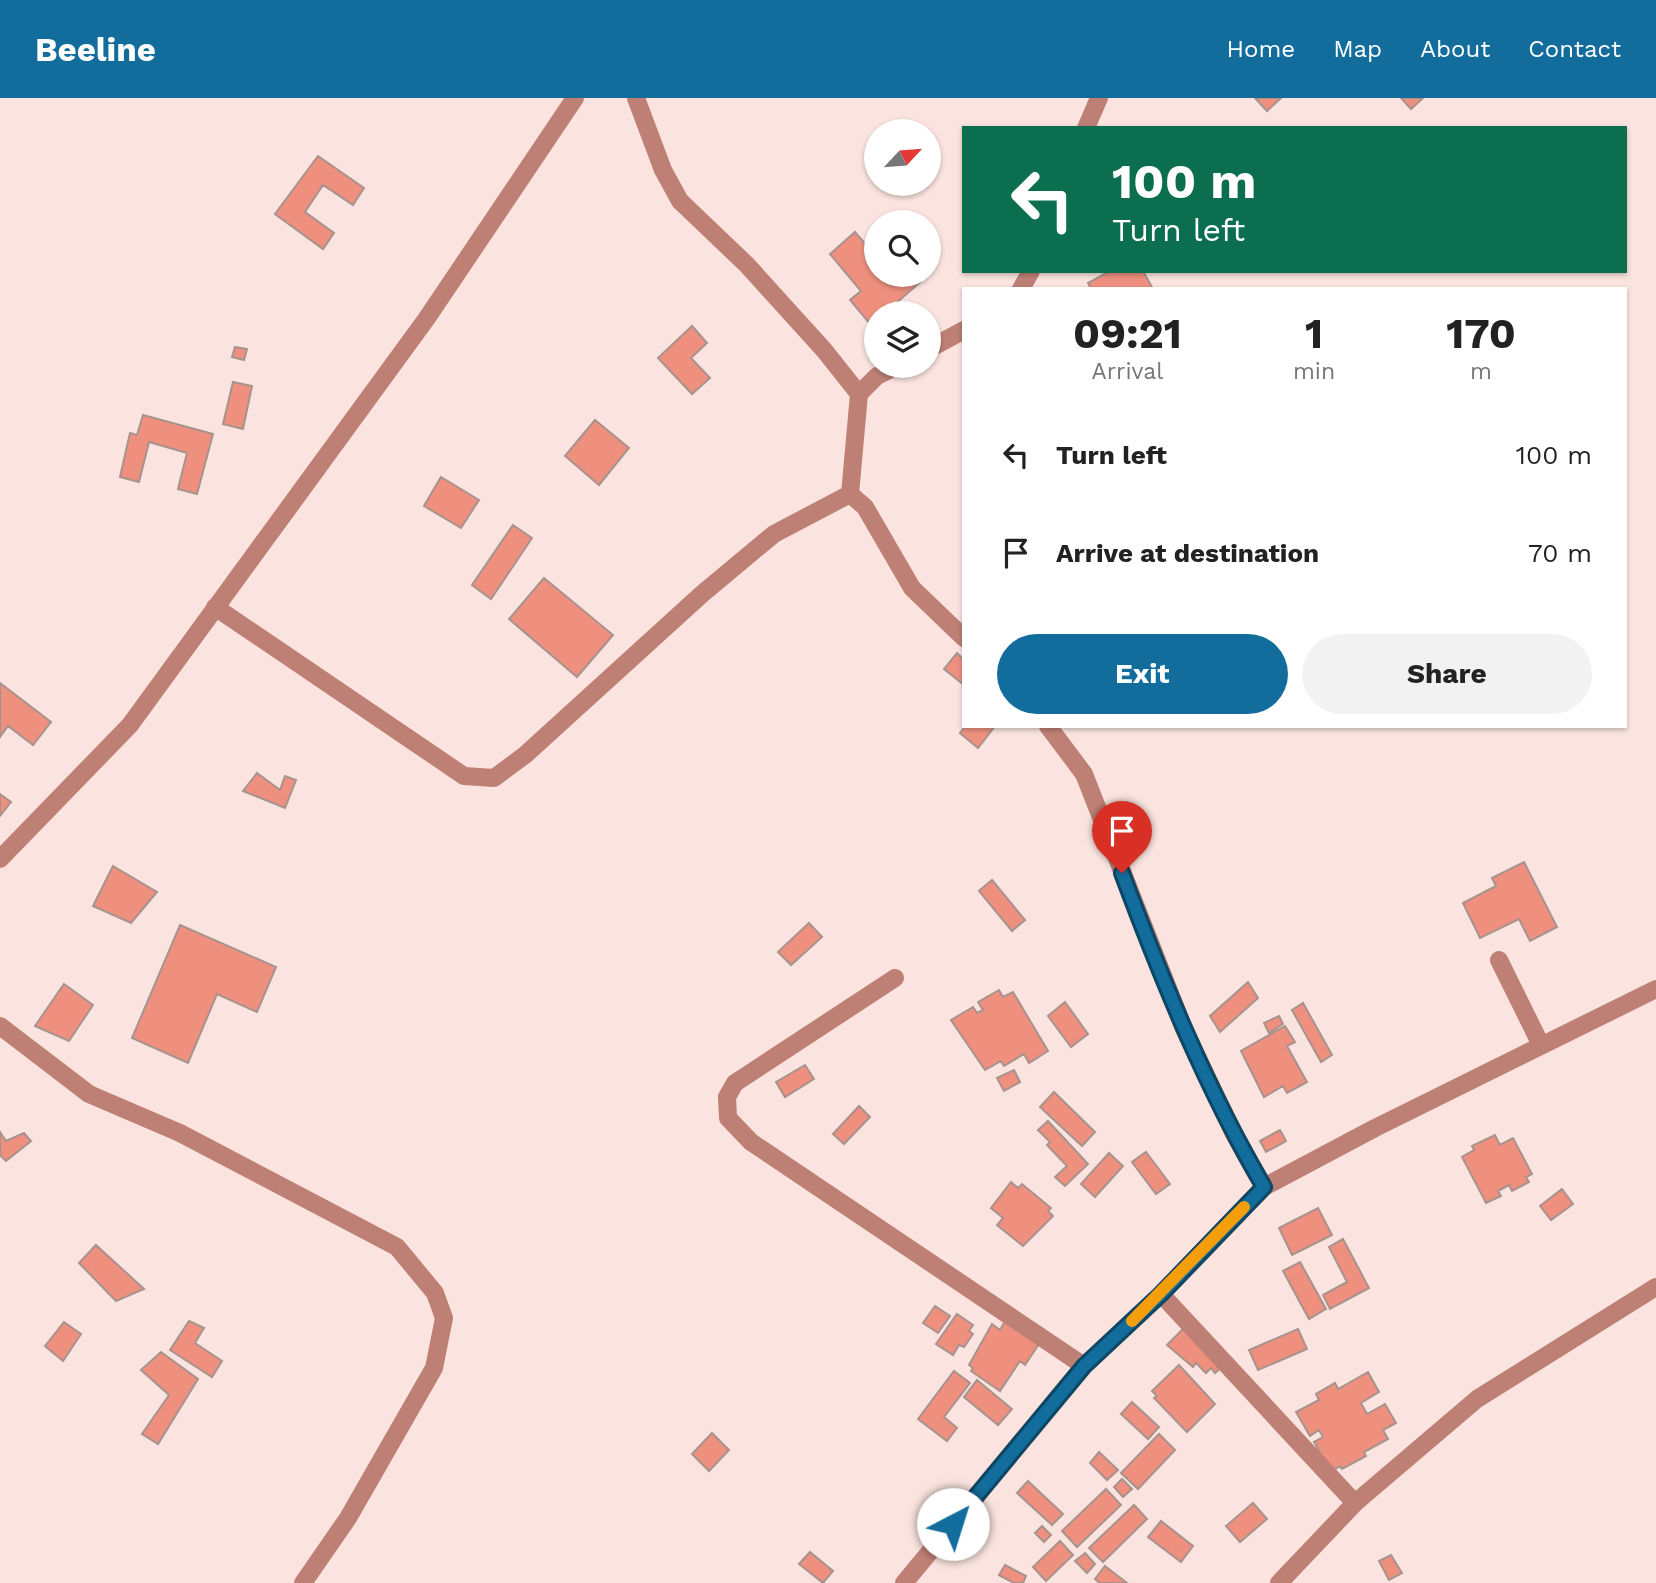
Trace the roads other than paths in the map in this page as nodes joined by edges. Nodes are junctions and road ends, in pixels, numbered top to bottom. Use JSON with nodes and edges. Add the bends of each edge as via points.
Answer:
{"nodes":[{"id":1,"x":575,"y":98,"type":"edge"},
{"id":2,"x":636,"y":98,"type":"edge"},
{"id":3,"x":1099,"y":98,"type":"edge"},
{"id":4,"x":1087,"y":126,"type":"edge"},
{"id":5,"x":962,"y":331,"type":"edge"},
{"id":6,"x":941,"y":342,"type":"edge"},
{"id":7,"x":875,"y":378,"type":"edge"},
{"id":8,"x":859,"y":394,"type":"junction"},
{"id":9,"x":850,"y":494,"type":"junction"},
{"id":10,"x":215,"y":607,"type":"junction"},
{"id":11,"x":962,"y":636,"type":"edge"},
{"id":12,"x":1050,"y":728,"type":"edge"},
{"id":13,"x":0,"y":859,"type":"edge"},
{"id":14,"x":1499,"y":960,"type":"dead end"},
{"id":15,"x":895,"y":978,"type":"dead end"},
{"id":16,"x":1656,"y":989,"type":"edge"},
{"id":17,"x":0,"y":1026,"type":"edge"},
{"id":18,"x":1541,"y":1045,"type":"junction"},
{"id":19,"x":1264,"y":1187,"type":"junction"},
{"id":20,"x":1656,"y":1287,"type":"edge"},
{"id":21,"x":1161,"y":1294,"type":"junction"},
{"id":22,"x":1084,"y":1366,"type":"junction"},
{"id":23,"x":1355,"y":1503,"type":"junction"},
{"id":24,"x":303,"y":1583,"type":"edge"},
{"id":25,"x":904,"y":1583,"type":"edge"},
{"id":26,"x":1279,"y":1583,"type":"edge"}],
"edges":[{"from":1,"to":10,"type":"street","via":[[427,318]]},
{"from":2,"to":8,"type":"street","via":[[680,201],[747,265]]},
{"from":3,"to":4,"type":"street"},
{"from":5,"to":6,"type":"street"},
{"from":7,"to":8,"type":"street"},
{"from":8,"to":9,"type":"street"},
{"from":9,"to":10,"type":"street","via":[[774,534],[494,778],[464,776]]},
{"from":9,"to":11,"type":"street","via":[[865,507],[912,587]]},
{"from":10,"to":13,"type":"street","via":[[130,725]]},
{"from":12,"to":19,"type":"street","via":[[1084,774],[1184,1029]]},
{"from":14,"to":18,"type":"street"},
{"from":15,"to":22,"type":"street","via":[[735,1083],[727,1097],[728,1118],[751,1142]]},
{"from":16,"to":18,"type":"street"},
{"from":17,"to":24,"type":"street","via":[[89,1094],[180,1133],[397,1247],[435,1293],[444,1318],[434,1368],[348,1518]]},
{"from":18,"to":19,"type":"street"},
{"from":19,"to":21,"type":"street"},
{"from":20,"to":23,"type":"street","via":[[1477,1399]]},
{"from":21,"to":22,"type":"street"},
{"from":21,"to":23,"type":"street"},
{"from":22,"to":25,"type":"street"},
{"from":23,"to":26,"type":"street"}]}
